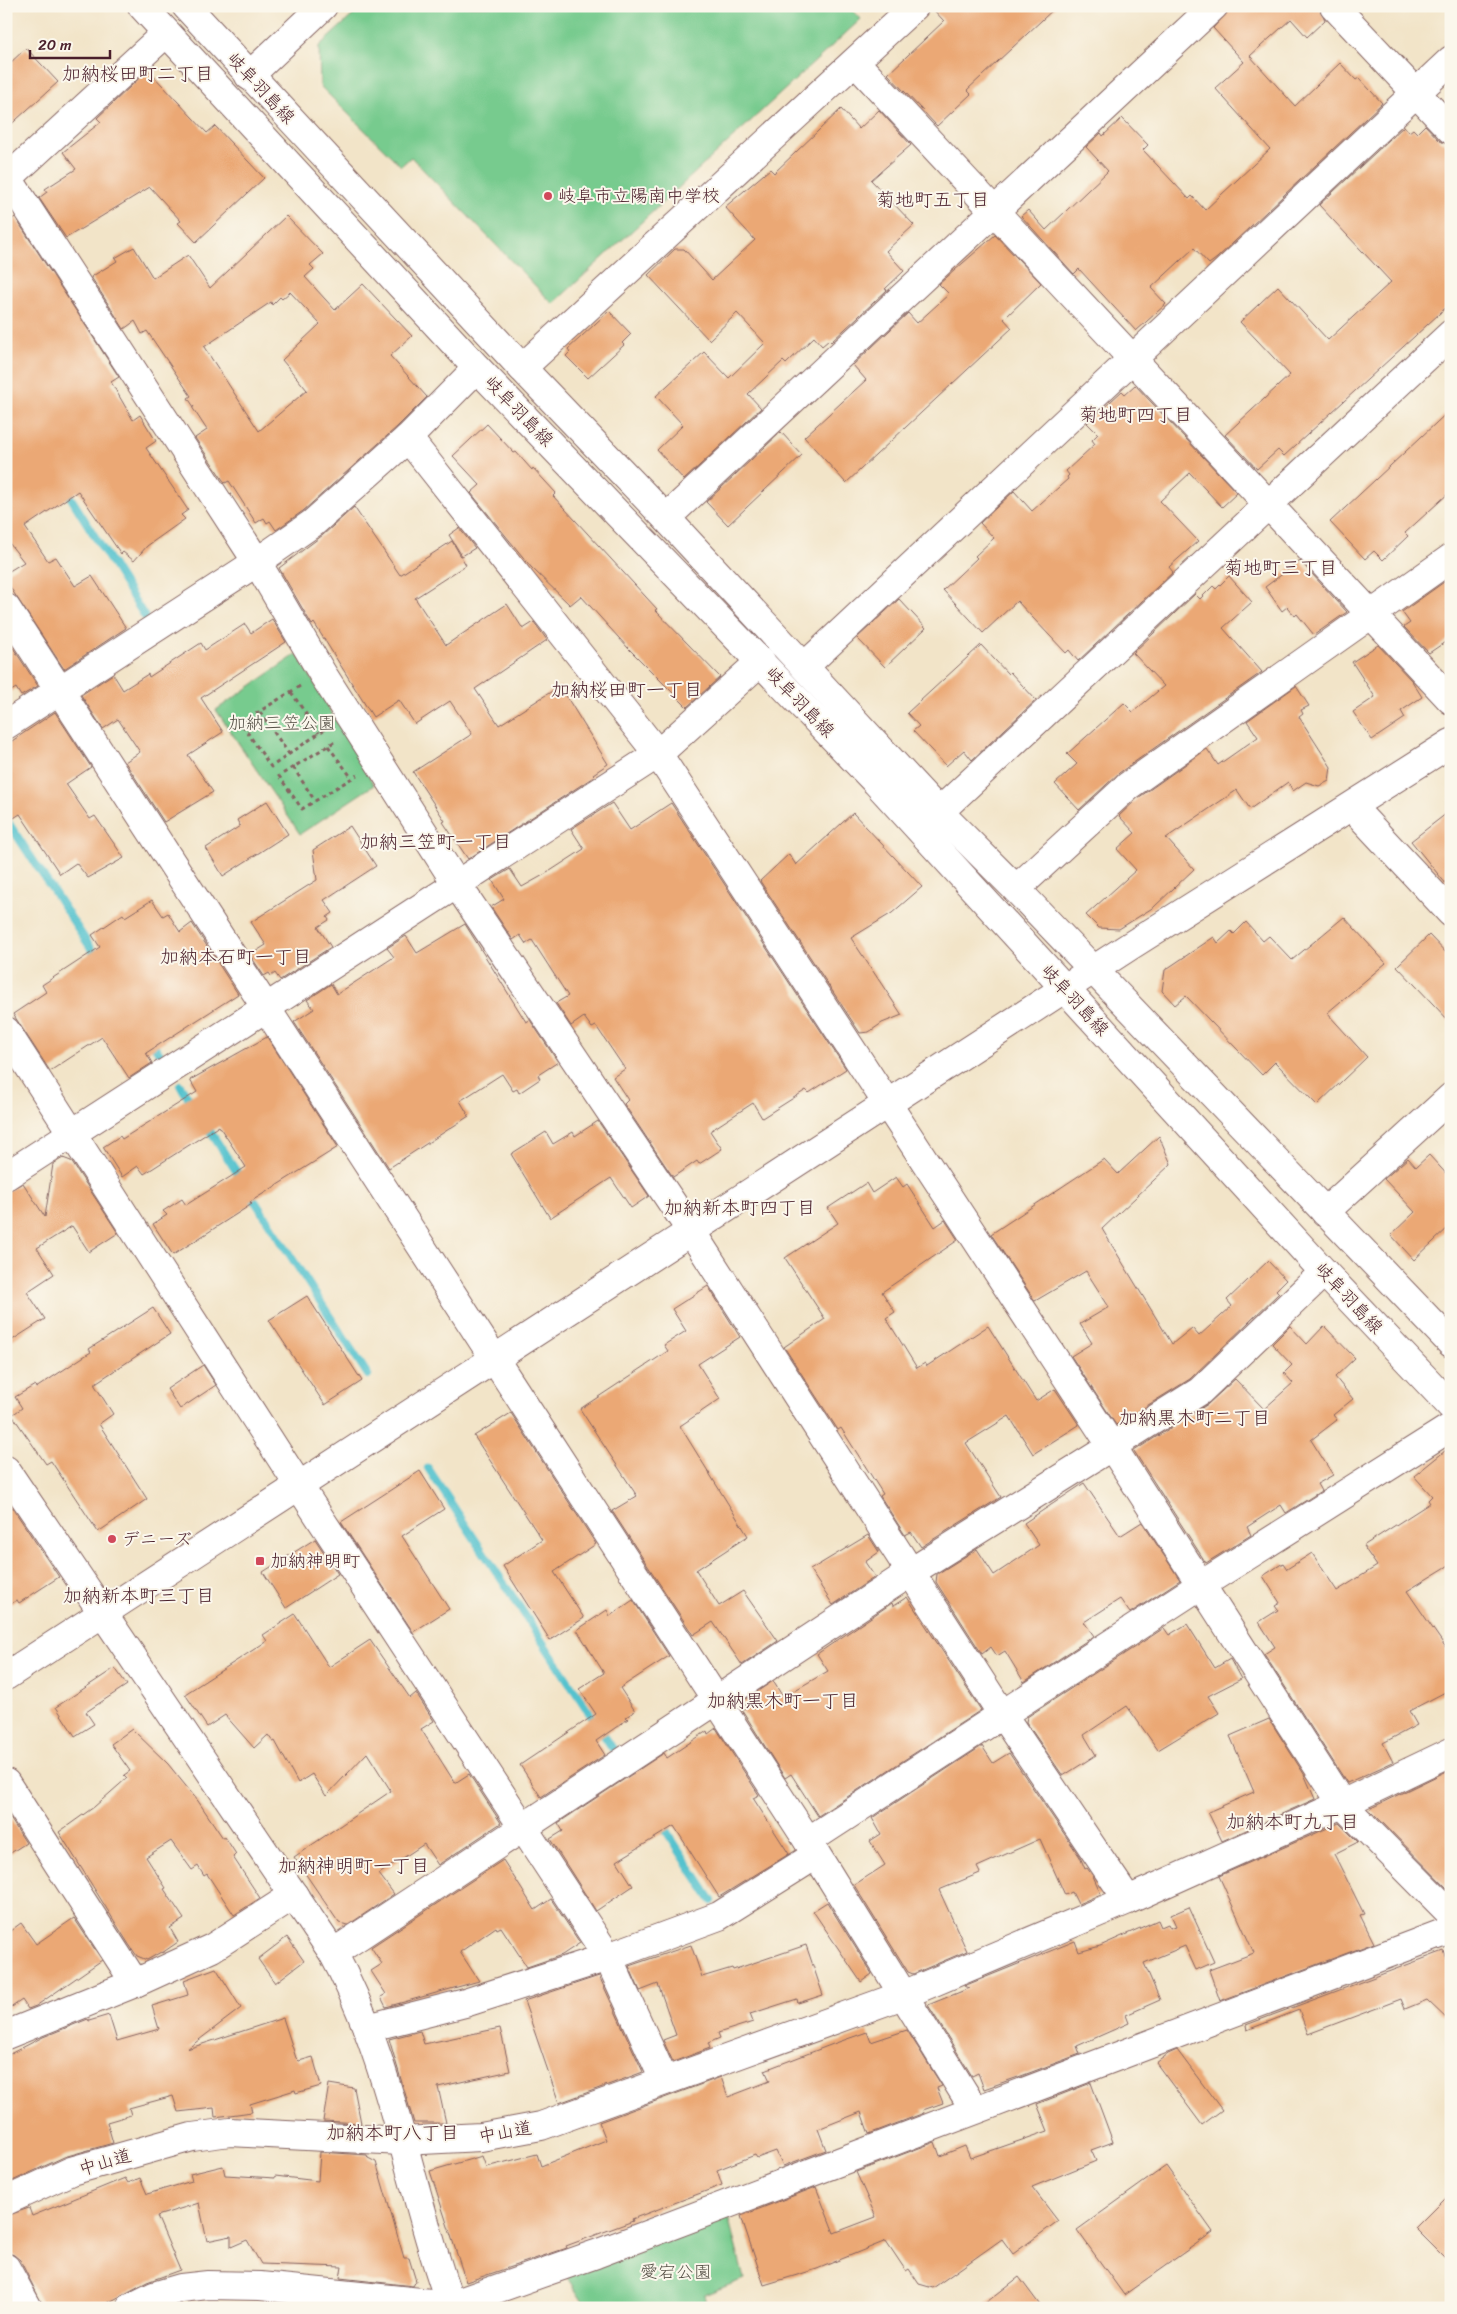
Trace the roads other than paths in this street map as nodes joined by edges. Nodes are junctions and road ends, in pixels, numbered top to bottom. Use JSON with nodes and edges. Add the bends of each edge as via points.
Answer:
{"nodes":[{"id":1,"x":142,"y":6,"type":"edge"},
{"id":2,"x":186,"y":6,"type":"edge"},
{"id":3,"x":323,"y":6,"type":"edge"},
{"id":4,"x":915,"y":6,"type":"edge"},
{"id":5,"x":1214,"y":6,"type":"edge"},
{"id":6,"x":1334,"y":6,"type":"edge"},
{"id":7,"x":166,"y":33,"type":"junction"},
{"id":8,"x":1451,"y":60,"type":"edge"},
{"id":9,"x":856,"y":63,"type":"junction"},
{"id":10,"x":249,"y":76,"type":"junction"},
{"id":11,"x":1416,"y":93,"type":"junction"},
{"id":12,"x":1451,"y":130,"type":"edge"},
{"id":13,"x":7,"y":178,"type":"edge"},
{"id":14,"x":994,"y":212,"type":"junction"},
{"id":15,"x":1451,"y":334,"type":"edge"},
{"id":16,"x":1132,"y":359,"type":"junction"},
{"id":17,"x":478,"y":368,"type":"junction"},
{"id":18,"x":522,"y":368,"type":"junction"},
{"id":19,"x":408,"y":438,"type":"junction"},
{"id":20,"x":1268,"y":505,"type":"junction"},
{"id":21,"x":666,"y":518,"type":"junction"},
{"id":22,"x":1451,"y":558,"type":"edge"},
{"id":23,"x":257,"y":562,"type":"junction"},
{"id":24,"x":6,"y":608,"type":"edge"},
{"id":25,"x":1370,"y":614,"type":"junction"},
{"id":26,"x":761,"y":661,"type":"junction"},
{"id":27,"x":804,"y":666,"type":"junction"},
{"id":28,"x":60,"y":690,"type":"junction"},
{"id":29,"x":1451,"y":700,"type":"edge"},
{"id":30,"x":6,"y":725,"type":"edge"},
{"id":31,"x":1451,"y":743,"type":"edge"},
{"id":32,"x":658,"y":754,"type":"junction"},
{"id":33,"x":1352,"y":807,"type":"junction"},
{"id":34,"x":939,"y":812,"type":"junction"},
{"id":35,"x":456,"y":883,"type":"junction"},
{"id":36,"x":1016,"y":889,"type":"junction"},
{"id":37,"x":1451,"y":913,"type":"edge"},
{"id":38,"x":1093,"y":970,"type":"junction"},
{"id":39,"x":1064,"y":989,"type":"junction"},
{"id":40,"x":266,"y":1007,"type":"junction"},
{"id":41,"x":6,"y":1031,"type":"edge"},
{"id":42,"x":1451,"y":1097,"type":"edge"},
{"id":43,"x":887,"y":1104,"type":"junction"},
{"id":44,"x":73,"y":1133,"type":"junction"},
{"id":45,"x":6,"y":1176,"type":"edge"},
{"id":46,"x":1325,"y":1212,"type":"junction"},
{"id":47,"x":691,"y":1231,"type":"junction"},
{"id":48,"x":1324,"y":1272,"type":"junction"},
{"id":49,"x":1451,"y":1343,"type":"edge"},
{"id":50,"x":495,"y":1358,"type":"junction"},
{"id":51,"x":1451,"y":1406,"type":"edge"},
{"id":52,"x":1451,"y":1427,"type":"edge"},
{"id":53,"x":1111,"y":1445,"type":"junction"},
{"id":54,"x":7,"y":1474,"type":"edge"},
{"id":55,"x":299,"y":1486,"type":"junction"},
{"id":56,"x":911,"y":1572,"type":"junction"},
{"id":57,"x":1201,"y":1585,"type":"junction"},
{"id":58,"x":103,"y":1613,"type":"junction"},
{"id":59,"x":6,"y":1676,"type":"edge"},
{"id":60,"x":716,"y":1700,"type":"junction"},
{"id":61,"x":1002,"y":1714,"type":"junction"},
{"id":62,"x":1451,"y":1752,"type":"edge"},
{"id":63,"x":6,"y":1782,"type":"edge"},
{"id":64,"x":1342,"y":1804,"type":"junction"},
{"id":65,"x":524,"y":1827,"type":"junction"},
{"id":66,"x":812,"y":1848,"type":"junction"},
{"id":67,"x":294,"y":1895,"type":"junction"},
{"id":68,"x":1128,"y":1900,"type":"junction"},
{"id":69,"x":1451,"y":1914,"type":"edge"},
{"id":70,"x":1451,"y":1930,"type":"edge"},
{"id":71,"x":334,"y":1953,"type":"junction"},
{"id":72,"x":608,"y":1957,"type":"junction"},
{"id":73,"x":135,"y":1983,"type":"junction"},
{"id":74,"x":904,"y":1995,"type":"junction"},
{"id":75,"x":367,"y":2028,"type":"junction"},
{"id":76,"x":6,"y":2035,"type":"edge"},
{"id":77,"x":664,"y":2080,"type":"junction"},
{"id":78,"x":974,"y":2109,"type":"junction"},
{"id":79,"x":402,"y":2141,"type":"junction"},
{"id":80,"x":6,"y":2200,"type":"edge"},
{"id":81,"x":6,"y":2268,"type":"edge"},
{"id":82,"x":267,"y":2297,"type":"edge"},
{"id":83,"x":452,"y":2306,"type":"edge"},
{"id":84,"x":28,"y":2308,"type":"edge"},
{"id":85,"x":130,"y":2308,"type":"edge"}],
"edges":[{"from":1,"to":7,"type":"street","name":"岐阜羽島線"},
{"from":2,"to":10,"type":"street","name":"岐阜羽島線"},
{"from":3,"to":10,"type":"street"},
{"from":4,"to":9,"type":"street"},
{"from":5,"to":14,"type":"street"},
{"from":6,"to":11,"type":"street"},
{"from":7,"to":13,"type":"street"},
{"from":7,"to":17,"type":"street","name":"岐阜羽島線"},
{"from":8,"to":11,"type":"street"},
{"from":9,"to":14,"type":"street"},
{"from":9,"to":18,"type":"street"},
{"from":10,"to":18,"type":"street","name":"岐阜羽島線"},
{"from":11,"to":12,"type":"street"},
{"from":11,"to":16,"type":"street"},
{"from":13,"to":23,"type":"street"},
{"from":14,"to":16,"type":"street"},
{"from":14,"to":21,"type":"street"},
{"from":15,"to":20,"type":"street"},
{"from":16,"to":20,"type":"street"},
{"from":16,"to":27,"type":"street"},
{"from":17,"to":19,"type":"street"},
{"from":17,"to":26,"type":"street","name":"岐阜羽島線"},
{"from":18,"to":21,"type":"street","name":"岐阜羽島線"},
{"from":19,"to":23,"type":"street","via":[[313,523]]},
{"from":19,"to":32,"type":"street"},
{"from":20,"to":25,"type":"street"},
{"from":20,"to":34,"type":"street"},
{"from":21,"to":27,"type":"street","name":"岐阜羽島線"},
{"from":22,"to":25,"type":"street"},
{"from":23,"to":28,"type":"street"},
{"from":23,"to":35,"type":"street","via":[[322,673]]},
{"from":24,"to":28,"type":"street"},
{"from":25,"to":29,"type":"street"},
{"from":25,"to":36,"type":"street","via":[[1128,786]]},
{"from":26,"to":32,"type":"street"},
{"from":26,"to":39,"type":"street","name":"岐阜羽島線"},
{"from":27,"to":34,"type":"street","name":"岐阜羽島線"},
{"from":28,"to":30,"type":"street"},
{"from":28,"to":40,"type":"street"},
{"from":31,"to":33,"type":"street"},
{"from":32,"to":35,"type":"street"},
{"from":32,"to":43,"type":"street"},
{"from":33,"to":37,"type":"street"},
{"from":33,"to":38,"type":"street"},
{"from":34,"to":36,"type":"street","name":"岐阜羽島線"},
{"from":35,"to":40,"type":"street"},
{"from":35,"to":47,"type":"street"},
{"from":36,"to":38,"type":"street","name":"岐阜羽島線"},
{"from":38,"to":39,"type":"street"},
{"from":38,"to":46,"type":"street","name":"岐阜羽島線"},
{"from":39,"to":43,"type":"street"},
{"from":39,"to":48,"type":"street","name":"岐阜羽島線"},
{"from":40,"to":44,"type":"street"},
{"from":40,"to":50,"type":"street"},
{"from":41,"to":44,"type":"street"},
{"from":42,"to":46,"type":"street"},
{"from":43,"to":47,"type":"street"},
{"from":43,"to":53,"type":"street"},
{"from":44,"to":45,"type":"street"},
{"from":44,"to":55,"type":"street"},
{"from":46,"to":49,"type":"street","name":"岐阜羽島線"},
{"from":47,"to":50,"type":"street"},
{"from":47,"to":56,"type":"street"},
{"from":48,"to":51,"type":"street","name":"岐阜羽島線"},
{"from":48,"to":53,"type":"street","via":[[1200,1391]]},
{"from":50,"to":55,"type":"street"},
{"from":50,"to":60,"type":"street"},
{"from":52,"to":57,"type":"street"},
{"from":53,"to":56,"type":"street"},
{"from":53,"to":57,"type":"street"},
{"from":54,"to":58,"type":"street"},
{"from":55,"to":58,"type":"street"},
{"from":55,"to":65,"type":"street"},
{"from":56,"to":60,"type":"street"},
{"from":56,"to":61,"type":"street"},
{"from":57,"to":61,"type":"street"},
{"from":57,"to":64,"type":"street"},
{"from":58,"to":59,"type":"street"},
{"from":58,"to":67,"type":"street"},
{"from":60,"to":65,"type":"street"},
{"from":60,"to":66,"type":"street"},
{"from":61,"to":66,"type":"street"},
{"from":61,"to":68,"type":"street"},
{"from":62,"to":64,"type":"street","name":"中山道"},
{"from":63,"to":73,"type":"street"},
{"from":64,"to":68,"type":"street","name":"中山道"},
{"from":64,"to":69,"type":"street"},
{"from":65,"to":71,"type":"street"},
{"from":65,"to":72,"type":"street"},
{"from":66,"to":72,"type":"street","via":[[719,1916]]},
{"from":66,"to":74,"type":"street"},
{"from":67,"to":71,"type":"street"},
{"from":67,"to":73,"type":"street","via":[[212,1948]]},
{"from":68,"to":74,"type":"street","name":"中山道"},
{"from":70,"to":78,"type":"street"},
{"from":71,"to":75,"type":"street"},
{"from":72,"to":75,"type":"street","via":[[465,2003]]},
{"from":72,"to":77,"type":"street"},
{"from":73,"to":76,"type":"street"},
{"from":74,"to":77,"type":"street","name":"中山道"},
{"from":74,"to":78,"type":"street"},
{"from":75,"to":79,"type":"street"},
{"from":77,"to":79,"type":"street","name":"中山道","via":[[541,2126],[481,2137]]},
{"from":78,"to":83,"type":"street"},
{"from":79,"to":80,"type":"street","name":"中山道","via":[[230,2132],[192,2137],[71,2171]]},
{"from":79,"to":83,"type":"street"},
{"from":81,"to":84,"type":"street"},
{"from":82,"to":83,"type":"street"},
{"from":82,"to":85,"type":"street","via":[[208,2285],[181,2288]]}]}
